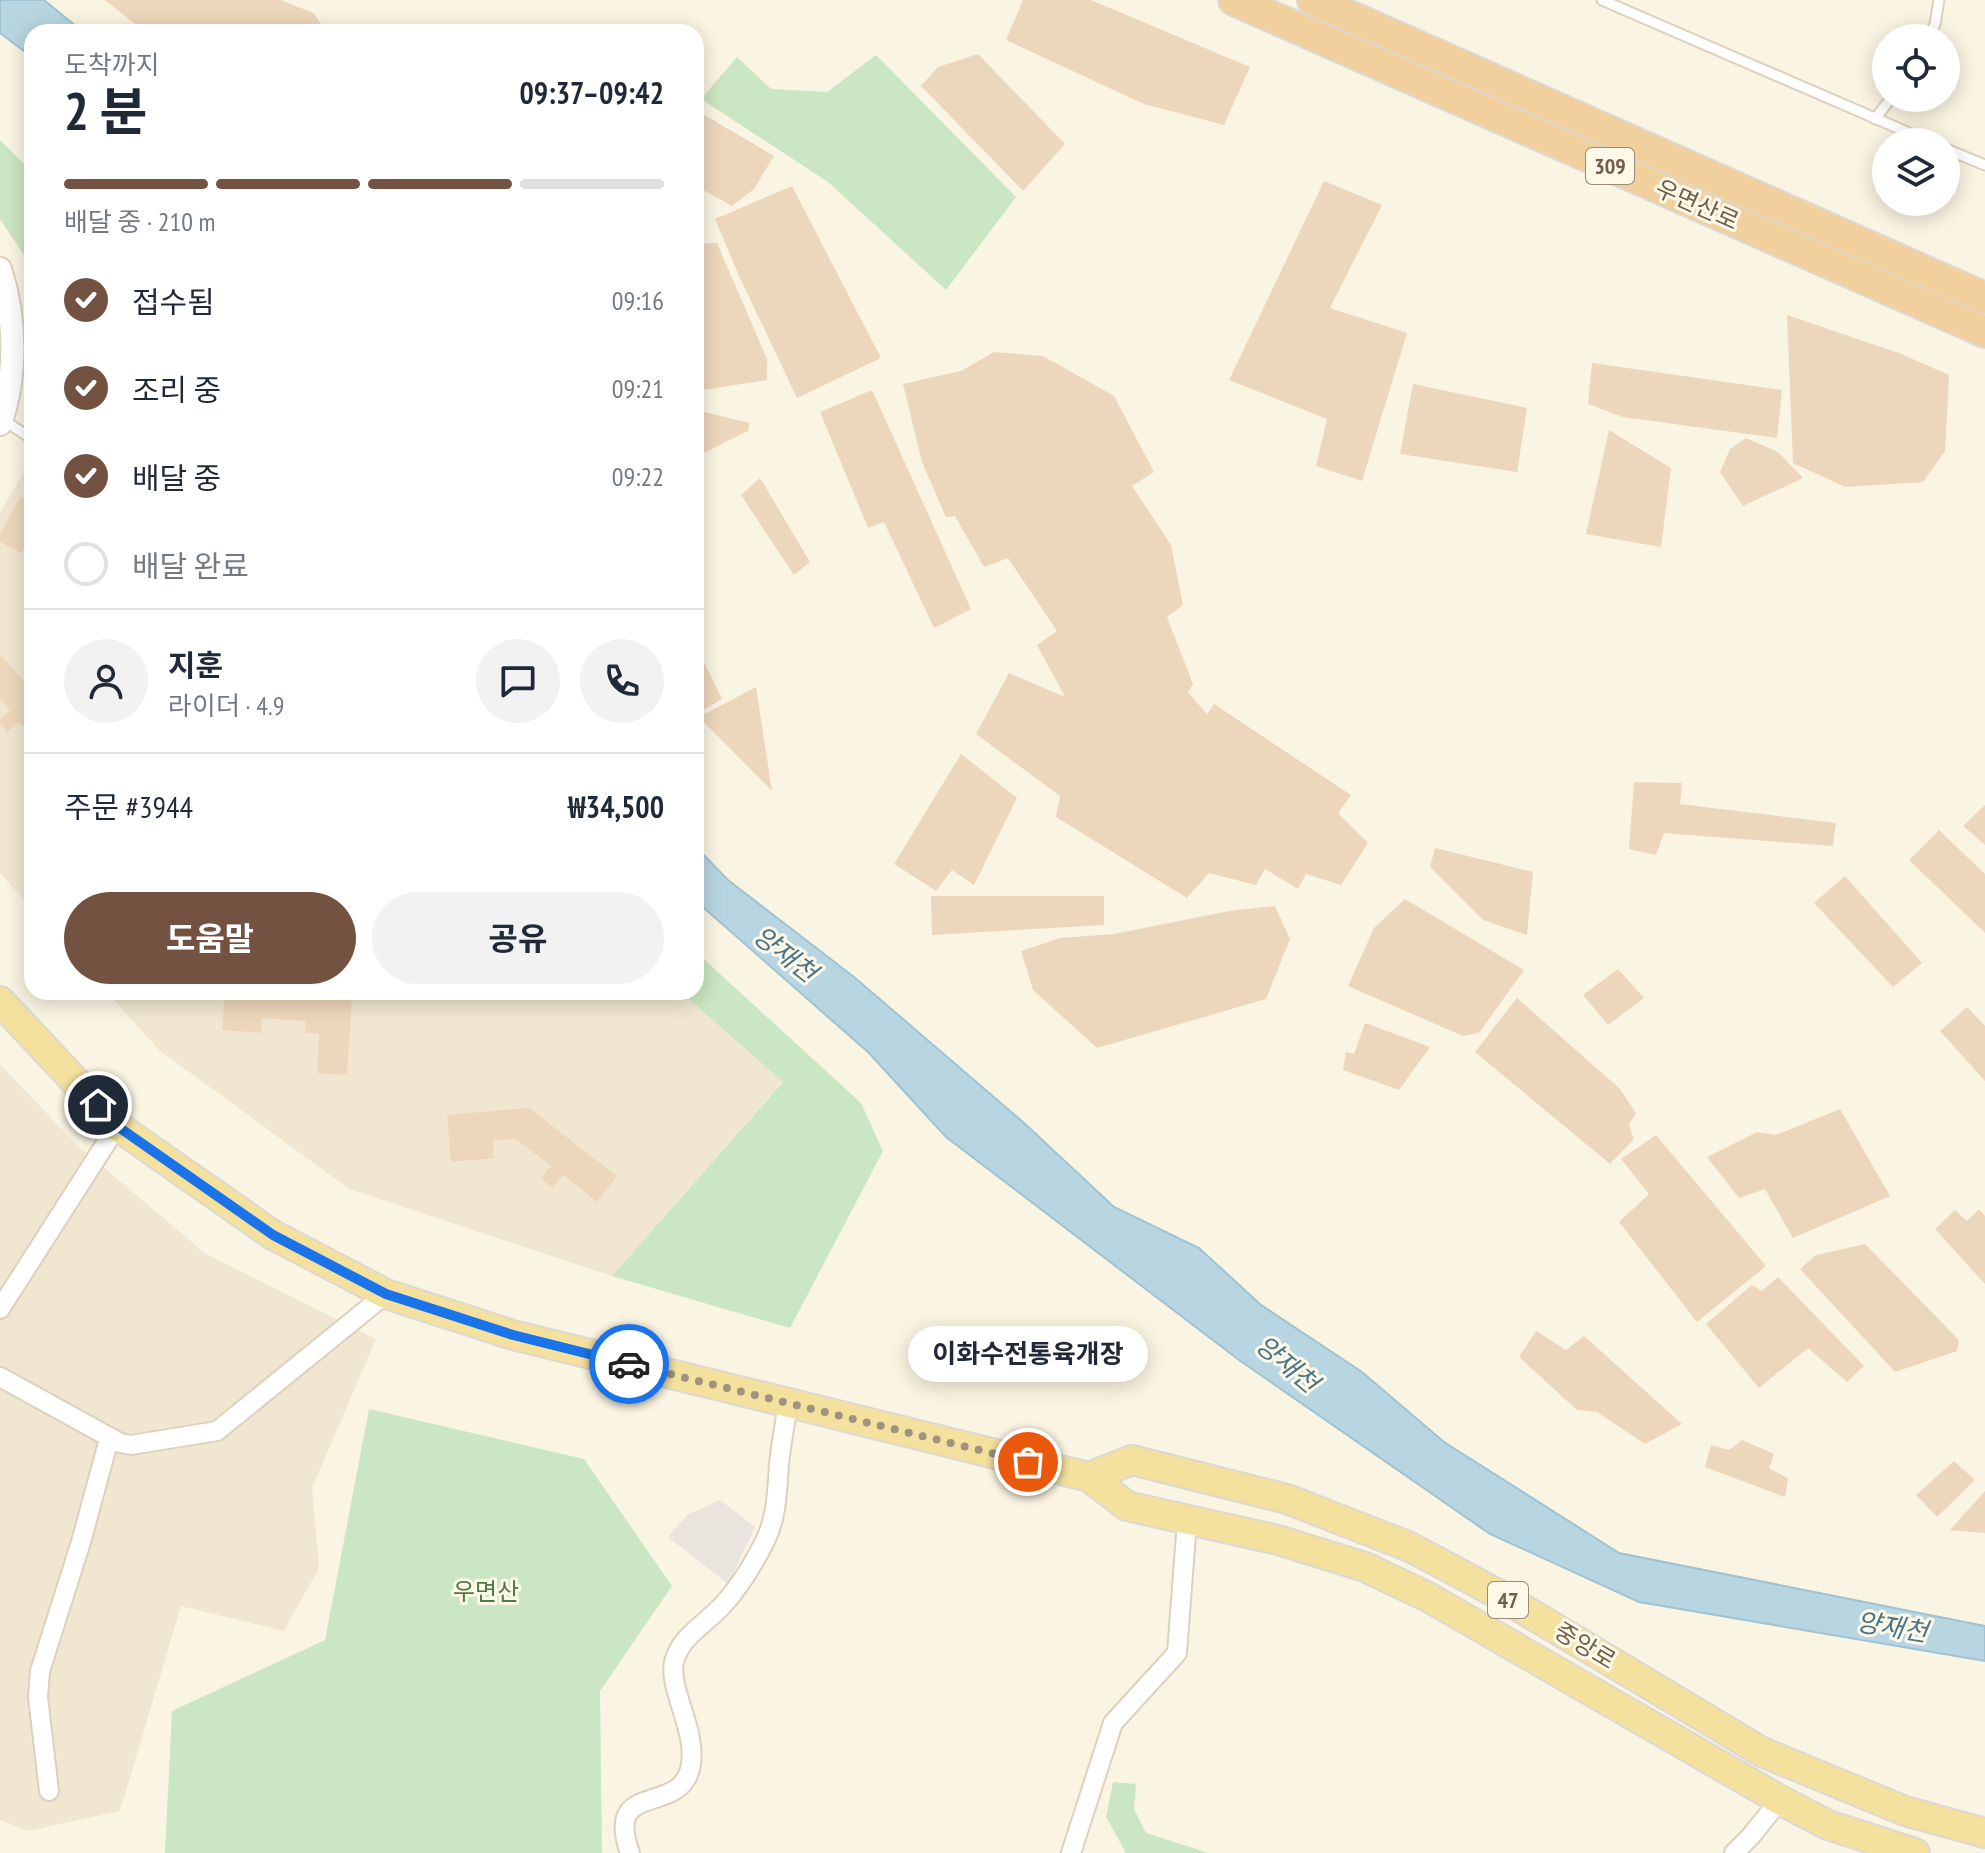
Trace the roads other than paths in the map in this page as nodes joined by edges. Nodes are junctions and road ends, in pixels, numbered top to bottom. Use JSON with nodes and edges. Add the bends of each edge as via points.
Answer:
{"nodes":[{"id":1,"x":1234,"y":0,"type":"edge"},
{"id":2,"x":1313,"y":0,"type":"edge"},
{"id":3,"x":1602,"y":0,"type":"edge"},
{"id":4,"x":1939,"y":0,"type":"edge"},
{"id":5,"x":1935,"y":24,"type":"edge"},
{"id":6,"x":1880,"y":112,"type":"edge"},
{"id":7,"x":1875,"y":119,"type":"junction"},
{"id":8,"x":1897,"y":128,"type":"edge"},
{"id":9,"x":1960,"y":155,"type":"edge"},
{"id":10,"x":1985,"y":165,"type":"edge"},
{"id":11,"x":0,"y":269,"type":"edge"},
{"id":12,"x":1985,"y":298,"type":"edge"},
{"id":13,"x":1985,"y":332,"type":"edge"},
{"id":14,"x":1,"y":422,"type":"edge"},
{"id":15,"x":24,"y":435,"type":"edge"},
{"id":16,"x":0,"y":1001,"type":"edge"},
{"id":17,"x":117,"y":1126,"type":"junction"},
{"id":18,"x":386,"y":1294,"type":"junction"},
{"id":19,"x":0,"y":1309,"type":"edge"},
{"id":20,"x":0,"y":1377,"type":"edge"},
{"id":21,"x":788,"y":1404,"type":"junction"},
{"id":22,"x":109,"y":1439,"type":"junction"},
{"id":23,"x":1089,"y":1477,"type":"junction"},
{"id":24,"x":1187,"y":1521,"type":"junction"},
{"id":25,"x":49,"y":1791,"type":"dead end"},
{"id":26,"x":1780,"y":1800,"type":"junction"},
{"id":27,"x":1985,"y":1833,"type":"edge"},
{"id":28,"x":1898,"y":1851,"type":"edge"},
{"id":29,"x":630,"y":1853,"type":"edge"},
{"id":30,"x":1071,"y":1853,"type":"edge"},
{"id":31,"x":1734,"y":1853,"type":"edge"}],
"edges":[{"from":1,"to":13,"type":"highway","name":"우면산로","number":"309"},
{"from":2,"to":12,"type":"highway","name":"우면산로","number":"309"},
{"from":3,"to":7,"type":"lane"},
{"from":4,"to":5,"type":"lane"},
{"from":6,"to":7,"type":"lane"},
{"from":7,"to":8,"type":"lane"},
{"from":9,"to":10,"type":"lane"},
{"from":11,"to":14,"type":"street","via":[[12,335]]},
{"from":14,"to":15,"type":"lane"},
{"from":16,"to":17,"type":"main road","name":"중앙로","number":"47"},
{"from":17,"to":18,"type":"main road","name":"중앙로","number":"47","via":[[273,1235]]},
{"from":17,"to":19,"type":"street"},
{"from":18,"to":21,"type":"main road","name":"중앙로","number":"47","via":[[513,1335]]},
{"from":18,"to":22,"type":"street","via":[[217,1431],[131,1445]]},
{"from":20,"to":22,"type":"street"},
{"from":21,"to":23,"type":"main road","name":"중앙로","number":"47"},
{"from":21,"to":29,"type":"street","via":[[778,1495],[766,1539],[722,1605],[682,1645],[674,1663],[689,1729],[690,1770],[675,1792],[637,1803],[629,1812],[624,1823]]},
{"from":22,"to":25,"type":"street","via":[[40,1671]]},
{"from":23,"to":24,"type":"main road","name":"중앙로","number":"47","via":[[1127,1506]]},
{"from":23,"to":27,"type":"main road","name":"중앙로","number":"47","via":[[1132,1460],[1287,1499],[1397,1541],[1498,1594],[1762,1752],[1905,1811]]},
{"from":24,"to":26,"type":"main road","name":"중앙로","number":"47","via":[[1278,1540],[1365,1567],[1428,1597]]},
{"from":24,"to":30,"type":"street","via":[[1177,1653],[1113,1723]]},
{"from":26,"to":28,"type":"main road","name":"중앙로","number":"47"},
{"from":26,"to":31,"type":"street"}]}
